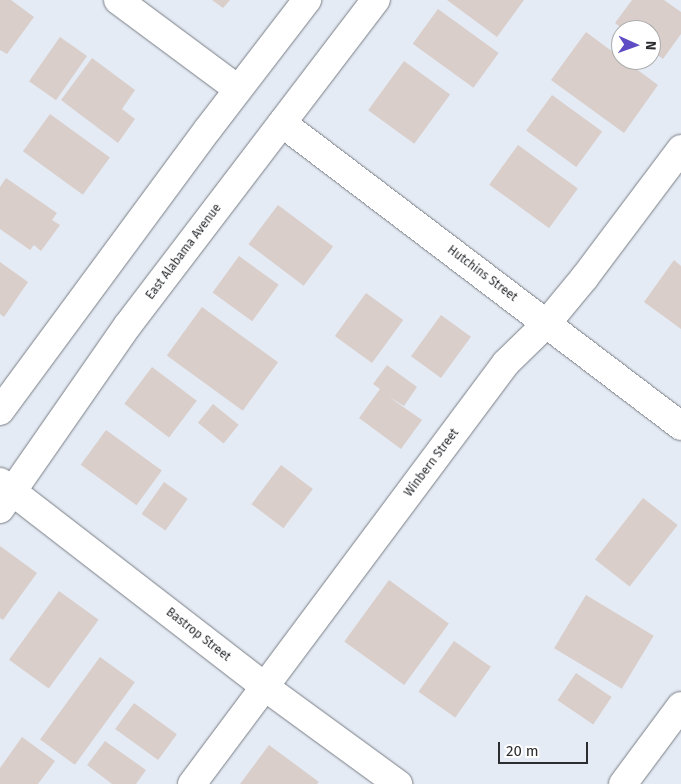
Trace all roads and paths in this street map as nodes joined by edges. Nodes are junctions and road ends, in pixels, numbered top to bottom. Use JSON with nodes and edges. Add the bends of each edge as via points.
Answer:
{"nodes":[{"id":1,"x":118,"y":0,"type":"edge"},
{"id":2,"x":307,"y":0,"type":"edge"},
{"id":3,"x":376,"y":0,"type":"edge"},
{"id":4,"x":238,"y":89,"type":"junction"},
{"id":5,"x":282,"y":124,"type":"junction"},
{"id":6,"x":681,"y":149,"type":"edge"},
{"id":7,"x":547,"y":323,"type":"junction"},
{"id":8,"x":0,"y":412,"type":"edge"},
{"id":9,"x":681,"y":426,"type":"edge"},
{"id":10,"x":4,"y":494,"type":"edge"},
{"id":11,"x":265,"y":687,"type":"junction"},
{"id":12,"x":681,"y":706,"type":"edge"},
{"id":13,"x":192,"y":784,"type":"edge"},
{"id":14,"x":398,"y":784,"type":"edge"},
{"id":15,"x":623,"y":784,"type":"edge"}],
"edges":[{"from":1,"to":4,"type":"street"},
{"from":2,"to":4,"type":"street"},
{"from":3,"to":5,"type":"street","name":"East Alabama Avenue"},
{"from":4,"to":8,"type":"street"},
{"from":5,"to":7,"type":"street","name":"Hutchins Street"},
{"from":5,"to":10,"type":"street","name":"East Alabama Avenue"},
{"from":6,"to":7,"type":"street","name":"Winbern Street"},
{"from":7,"to":9,"type":"street","name":"Hutchins Street"},
{"from":7,"to":11,"type":"street","name":"Winbern Street","via":[[506,364]]},
{"from":10,"to":11,"type":"street","name":"Bastrop Street"},
{"from":11,"to":13,"type":"street","name":"Winbern Street"},
{"from":11,"to":14,"type":"street","name":"Bastrop Street"},
{"from":12,"to":15,"type":"street"}]}
